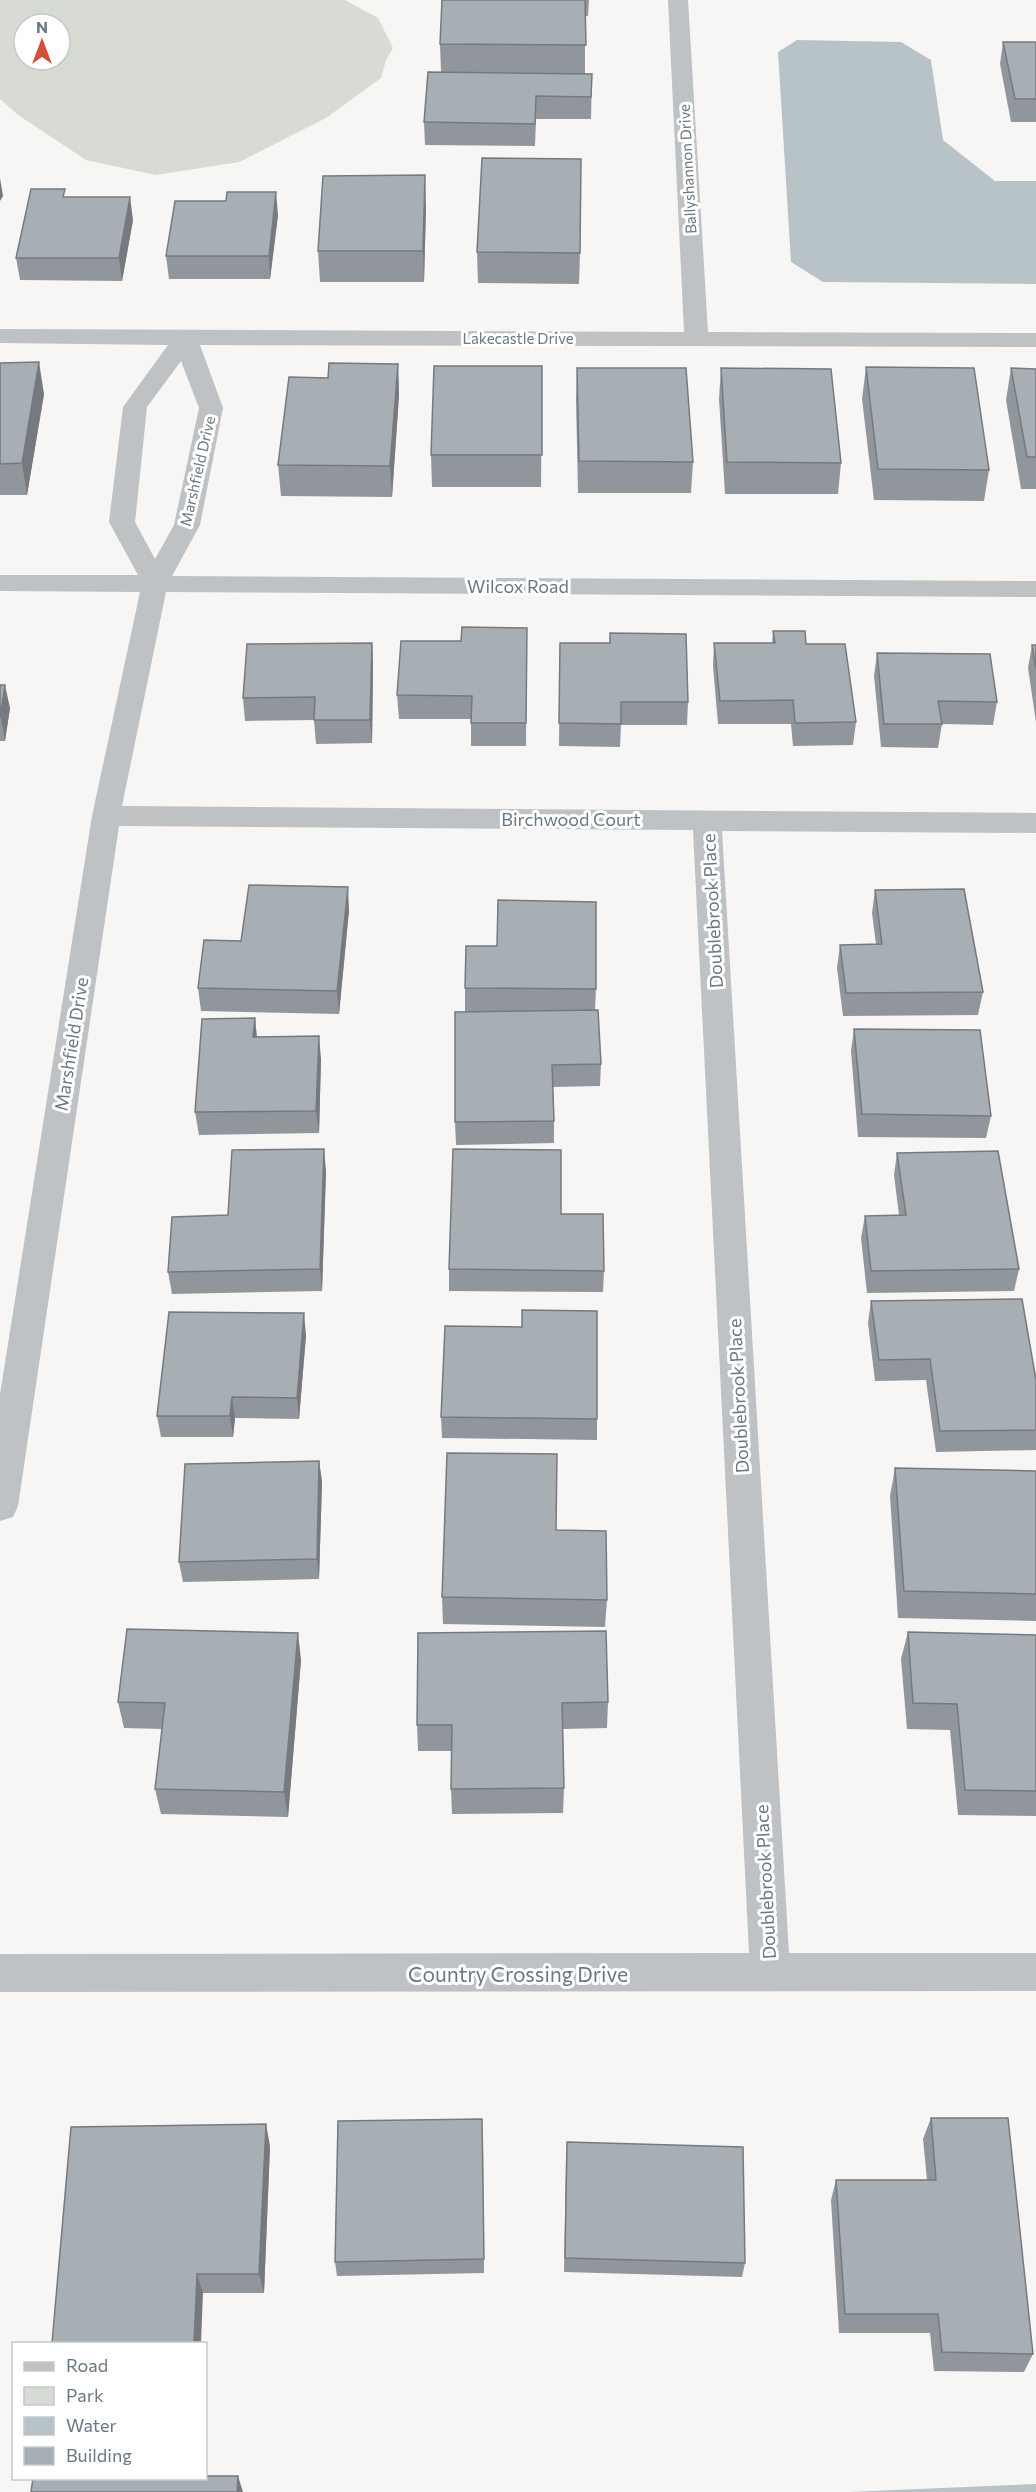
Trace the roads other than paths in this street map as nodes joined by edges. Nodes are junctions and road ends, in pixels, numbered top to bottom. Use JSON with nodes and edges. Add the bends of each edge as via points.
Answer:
{"nodes":[{"id":1,"x":678,"y":0,"type":"edge"},
{"id":2,"x":0,"y":336,"type":"edge"},
{"id":3,"x":696,"y":338,"type":"junction"},
{"id":4,"x":185,"y":339,"type":"junction"},
{"id":5,"x":1036,"y":340,"type":"edge"},
{"id":6,"x":0,"y":583,"type":"edge"},
{"id":7,"x":155,"y":583,"type":"junction"},
{"id":8,"x":1036,"y":589,"type":"edge"},
{"id":9,"x":106,"y":816,"type":"junction"},
{"id":10,"x":706,"y":819,"type":"junction"},
{"id":11,"x":1036,"y":823,"type":"edge"},
{"id":12,"x":0,"y":1506,"type":"edge"},
{"id":13,"x":1036,"y":1972,"type":"edge"},
{"id":14,"x":0,"y":1973,"type":"edge"},
{"id":15,"x":770,"y":1973,"type":"junction"}],
"edges":[{"from":1,"to":3,"type":"street","name":"Ballyshannon Drive"},
{"from":2,"to":4,"type":"street","name":"Lakecastle Drive"},
{"from":3,"to":4,"type":"street","name":"Lakecastle Drive"},
{"from":3,"to":5,"type":"street","name":"Lakecastle Drive"},
{"from":4,"to":7,"type":"street","name":"Marshfield Drive","via":[[211,408],[187,525]]},
{"from":4,"to":7,"type":"street","via":[[135,407],[122,522]]},
{"from":6,"to":7,"type":"street","name":"Wilcox Road"},
{"from":7,"to":8,"type":"street","name":"Wilcox Road"},
{"from":7,"to":9,"type":"street","name":"Marshfield Drive"},
{"from":9,"to":10,"type":"street","name":"Birchwood Court"},
{"from":9,"to":12,"type":"street","name":"Marshfield Drive"},
{"from":10,"to":11,"type":"street","name":"Birchwood Court"},
{"from":10,"to":15,"type":"street","name":"Doublebrook Place"},
{"from":13,"to":15,"type":"street","name":"Country Crossing Drive"},
{"from":14,"to":15,"type":"street","name":"Country Crossing Drive"}]}
